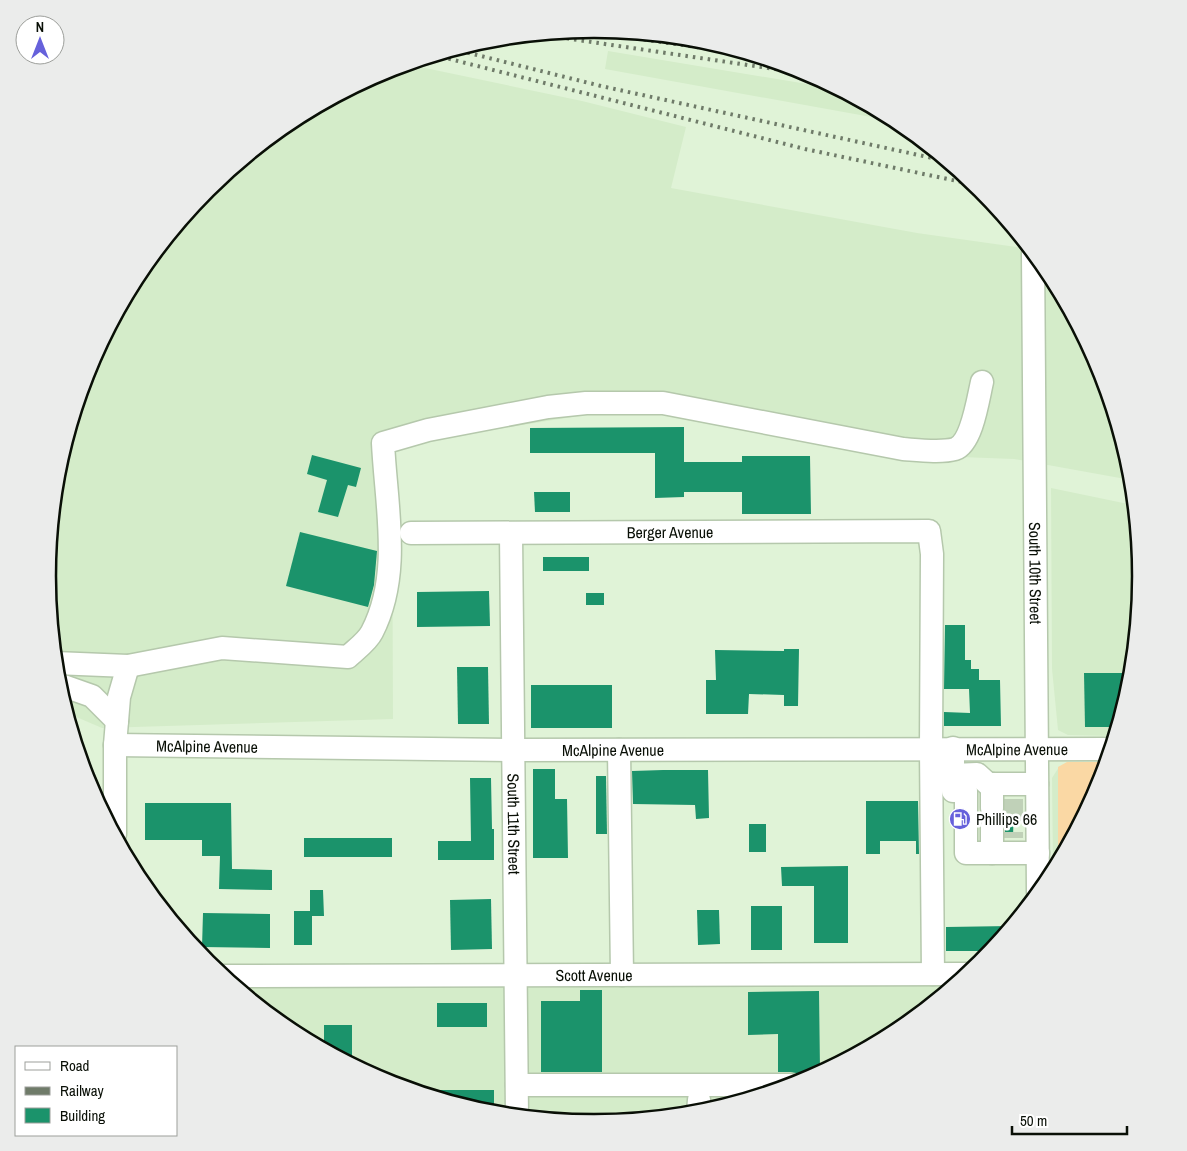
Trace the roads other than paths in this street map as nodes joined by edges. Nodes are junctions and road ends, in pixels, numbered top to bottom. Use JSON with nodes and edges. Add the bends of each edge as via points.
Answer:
{"nodes":[{"id":1,"x":1033,"y":266,"type":"edge"},
{"id":2,"x":982,"y":382,"type":"dead end"},
{"id":3,"x":411,"y":534,"type":"dead end"},
{"id":4,"x":511,"y":534,"type":"junction"},
{"id":5,"x":63,"y":663,"type":"edge"},
{"id":6,"x":128,"y":666,"type":"junction"},
{"id":7,"x":68,"y":687,"type":"edge"},
{"id":8,"x":117,"y":721,"type":"junction"},
{"id":9,"x":116,"y":745,"type":"junction"},
{"id":10,"x":942,"y":748,"type":"junction"},
{"id":11,"x":1037,"y":748,"type":"junction"},
{"id":12,"x":1103,"y":749,"type":"edge"},
{"id":13,"x":514,"y":750,"type":"junction"},
{"id":14,"x":619,"y":750,"type":"junction"},
{"id":15,"x":960,"y":783,"type":"junction"},
{"id":16,"x":1037,"y":784,"type":"junction"},
{"id":17,"x":998,"y":798,"type":"junction"},
{"id":18,"x":115,"y":821,"type":"edge"},
{"id":19,"x":1005,"y":848,"type":"junction"},
{"id":20,"x":1038,"y":853,"type":"junction"},
{"id":21,"x":1038,"y":878,"type":"edge"},
{"id":22,"x":934,"y":974,"type":"junction"},
{"id":23,"x":954,"y":974,"type":"edge"},
{"id":24,"x":517,"y":975,"type":"junction"},
{"id":25,"x":622,"y":975,"type":"junction"},
{"id":26,"x":235,"y":976,"type":"edge"},
{"id":27,"x":517,"y":1085,"type":"junction"},
{"id":28,"x":766,"y":1085,"type":"edge"},
{"id":29,"x":517,"y":1108,"type":"edge"}],
"edges":[{"from":1,"to":11,"type":"street","name":"South 10th Street"},
{"from":2,"to":6,"type":"street","via":[[970,433],[955,449],[903,449],[662,403],[586,403],[548,407],[428,430],[383,443],[390,551],[385,597],[371,634],[348,657],[222,648]]},
{"from":3,"to":4,"type":"street","name":"Berger Avenue"},
{"from":4,"to":10,"type":"street","name":"Berger Avenue","via":[[929,531]]},
{"from":4,"to":13,"type":"street","name":"South 11th Street"},
{"from":5,"to":6,"type":"street"},
{"from":6,"to":8,"type":"street","via":[[119,697]]},
{"from":7,"to":8,"type":"street","via":[[92,696]]},
{"from":8,"to":9,"type":"street"},
{"from":9,"to":13,"type":"street","name":"McAlpine Avenue"},
{"from":9,"to":18,"type":"street"},
{"from":10,"to":11,"type":"street","name":"McAlpine Avenue"},
{"from":10,"to":14,"type":"street","name":"McAlpine Avenue"},
{"from":10,"to":15,"type":"street"},
{"from":10,"to":22,"type":"street"},
{"from":11,"to":12,"type":"street","name":"McAlpine Avenue"},
{"from":11,"to":16,"type":"street","name":"South 10th Street"},
{"from":13,"to":14,"type":"street","name":"McAlpine Avenue"},
{"from":13,"to":24,"type":"street","name":"South 11th Street"},
{"from":14,"to":25,"type":"street"},
{"from":15,"to":17,"type":"street"},
{"from":15,"to":19,"type":"street","via":[[966,853]]},
{"from":16,"to":17,"type":"street"},
{"from":16,"to":20,"type":"street","name":"South 10th Street"},
{"from":17,"to":19,"type":"street"},
{"from":19,"to":20,"type":"street"},
{"from":20,"to":21,"type":"street","name":"South 10th Street"},
{"from":22,"to":23,"type":"street","name":"Scott Avenue"},
{"from":22,"to":25,"type":"street","name":"Scott Avenue"},
{"from":24,"to":25,"type":"street","name":"Scott Avenue"},
{"from":24,"to":26,"type":"street","name":"Scott Avenue"},
{"from":24,"to":27,"type":"street","name":"South 11th Street"},
{"from":27,"to":28,"type":"street"},
{"from":27,"to":29,"type":"street","name":"South 11th Street"}]}
